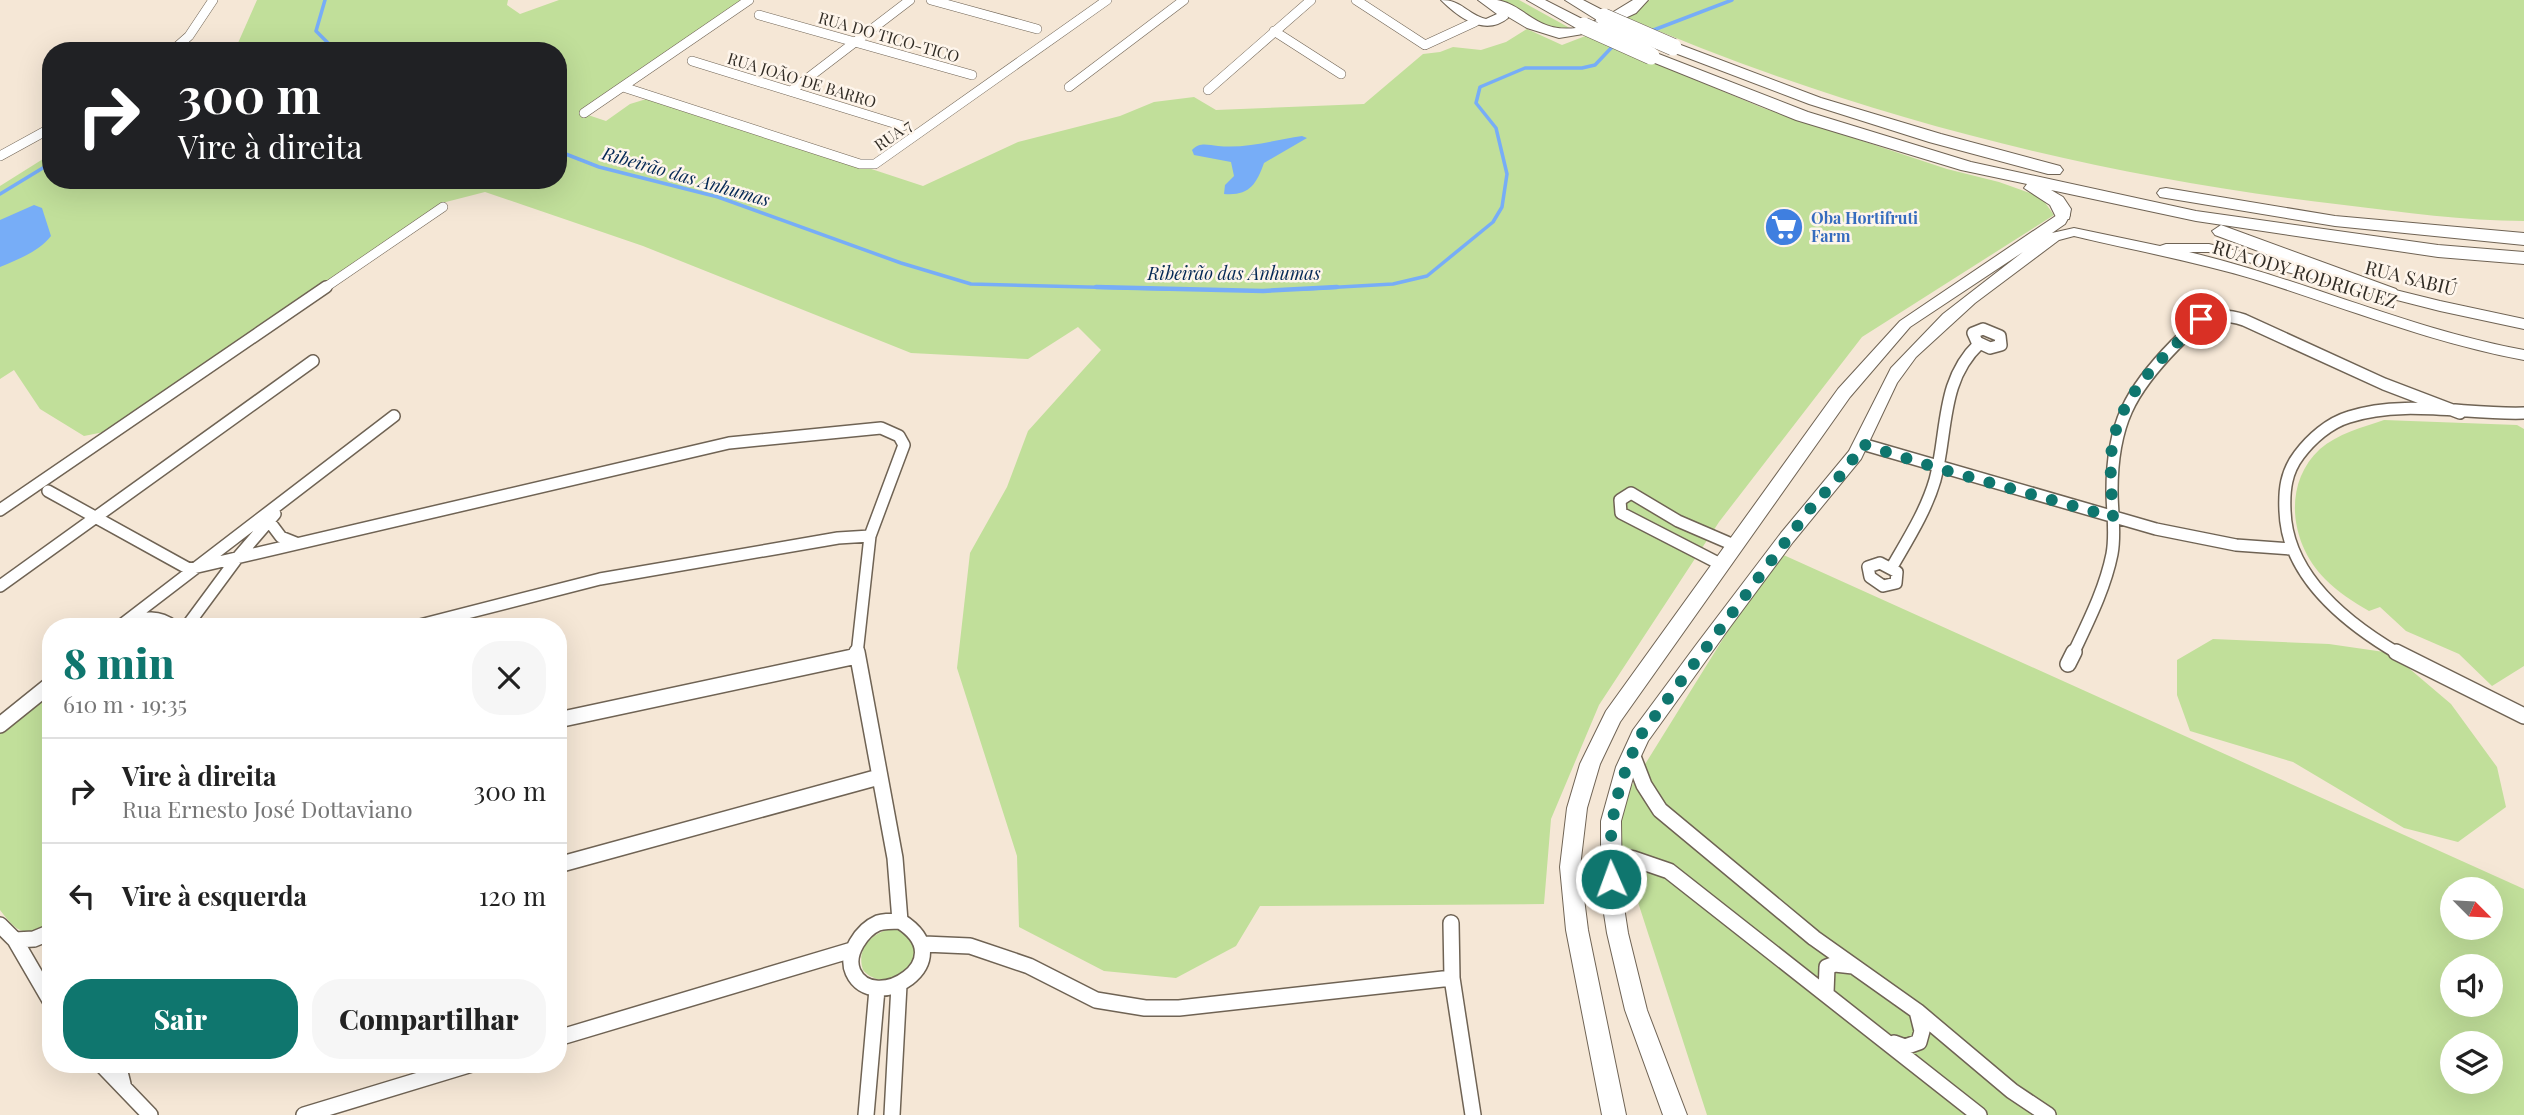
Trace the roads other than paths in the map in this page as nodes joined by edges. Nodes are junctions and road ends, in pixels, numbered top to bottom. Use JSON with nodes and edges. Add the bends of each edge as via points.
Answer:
{"nodes":[{"id":1,"x":213,"y":0,"type":"edge"},
{"id":2,"x":749,"y":0,"type":"edge"},
{"id":3,"x":910,"y":0,"type":"edge"},
{"id":4,"x":931,"y":0,"type":"edge"},
{"id":5,"x":1107,"y":0,"type":"edge"},
{"id":6,"x":1311,"y":0,"type":"edge"},
{"id":7,"x":1356,"y":0,"type":"edge"},
{"id":8,"x":1447,"y":0,"type":"edge"},
{"id":9,"x":1486,"y":0,"type":"edge"},
{"id":10,"x":1534,"y":0,"type":"edge"},
{"id":11,"x":1572,"y":0,"type":"edge"},
{"id":12,"x":1641,"y":0,"type":"edge"},
{"id":13,"x":1179,"y":1,"type":"edge"},
{"id":14,"x":759,"y":15,"type":"dead end"},
{"id":15,"x":1604,"y":17,"type":"joint"},
{"id":16,"x":1475,"y":22,"type":"junction"},
{"id":17,"x":1037,"y":29,"type":"dead end"},
{"id":18,"x":1274,"y":32,"type":"junction"},
{"id":19,"x":182,"y":42,"type":"edge"},
{"id":20,"x":855,"y":42,"type":"junction"},
{"id":21,"x":1673,"y":47,"type":"joint"},
{"id":22,"x":692,"y":61,"type":"dead end"},
{"id":23,"x":1341,"y":74,"type":"dead end"},
{"id":24,"x":972,"y":75,"type":"dead end"},
{"id":25,"x":623,"y":87,"type":"junction"},
{"id":26,"x":1069,"y":88,"type":"dead end"},
{"id":27,"x":1208,"y":90,"type":"dead end"},
{"id":28,"x":791,"y":91,"type":"junction"},
{"id":29,"x":584,"y":113,"type":"dead end"},
{"id":30,"x":903,"y":126,"type":"dead end"},
{"id":31,"x":42,"y":133,"type":"edge"},
{"id":32,"x":0,"y":156,"type":"edge"},
{"id":33,"x":1967,"y":166,"type":"junction"},
{"id":34,"x":2135,"y":202,"type":"junction"},
{"id":35,"x":443,"y":208,"type":"dead end"},
{"id":36,"x":2063,"y":215,"type":"junction"},
{"id":37,"x":2335,"y":221,"type":"junction"},
{"id":38,"x":2524,"y":231,"type":"edge"},
{"id":39,"x":2074,"y":232,"type":"junction"},
{"id":40,"x":2524,"y":239,"type":"edge"},
{"id":41,"x":2153,"y":251,"type":"junction"},
{"id":42,"x":2524,"y":258,"type":"edge"},
{"id":43,"x":2389,"y":293,"type":"junction"},
{"id":44,"x":1905,"y":324,"type":"junction"},
{"id":45,"x":2524,"y":324,"type":"edge"},
{"id":46,"x":1979,"y":344,"type":"dead end"},
{"id":47,"x":2524,"y":355,"type":"edge"},
{"id":48,"x":313,"y":361,"type":"dead end"},
{"id":49,"x":1897,"y":371,"type":"junction"},
{"id":50,"x":2384,"y":384,"type":"junction"},
{"id":51,"x":2392,"y":410,"type":"junction"},
{"id":52,"x":2460,"y":413,"type":"junction"},
{"id":53,"x":2524,"y":413,"type":"edge"},
{"id":54,"x":394,"y":416,"type":"dead end"},
{"id":55,"x":1862,"y":444,"type":"junction"},
{"id":56,"x":1937,"y":468,"type":"junction"},
{"id":57,"x":48,"y":491,"type":"dead end"},
{"id":58,"x":288,"y":498,"type":"junction"},
{"id":59,"x":0,"y":509,"type":"edge"},
{"id":60,"x":2113,"y":517,"type":"junction"},
{"id":61,"x":96,"y":518,"type":"junction"},
{"id":62,"x":269,"y":521,"type":"junction"},
{"id":63,"x":870,"y":536,"type":"junction"},
{"id":64,"x":296,"y":544,"type":"junction"},
{"id":65,"x":1736,"y":546,"type":"junction"},
{"id":66,"x":2291,"y":549,"type":"junction"},
{"id":67,"x":238,"y":557,"type":"junction"},
{"id":68,"x":1722,"y":565,"type":"junction"},
{"id":69,"x":1892,"y":567,"type":"dead end"},
{"id":70,"x":189,"y":569,"type":"junction"},
{"id":71,"x":0,"y":586,"type":"edge"},
{"id":72,"x":130,"y":618,"type":"edge"},
{"id":73,"x":193,"y":618,"type":"edge"},
{"id":74,"x":447,"y":618,"type":"edge"},
{"id":75,"x":857,"y":656,"type":"junction"},
{"id":76,"x":2068,"y":664,"type":"dead end"},
{"id":77,"x":42,"y":691,"type":"edge"},
{"id":78,"x":2524,"y":716,"type":"edge"},
{"id":79,"x":567,"y":718,"type":"edge"},
{"id":80,"x":0,"y":725,"type":"edge"},
{"id":81,"x":1632,"y":754,"type":"junction"},
{"id":82,"x":879,"y":777,"type":"junction"},
{"id":83,"x":1610,"y":855,"type":"junction"},
{"id":84,"x":567,"y":863,"type":"edge"},
{"id":85,"x":901,"y":921,"type":"junction"},
{"id":86,"x":1451,"y":923,"type":"dead end"},
{"id":87,"x":0,"y":925,"type":"edge"},
{"id":88,"x":42,"y":936,"type":"edge"},
{"id":89,"x":15,"y":940,"type":"junction"},
{"id":90,"x":924,"y":944,"type":"junction"},
{"id":91,"x":852,"y":950,"type":"junction"},
{"id":92,"x":1853,"y":966,"type":"junction"},
{"id":93,"x":1452,"y":978,"type":"junction"},
{"id":94,"x":899,"y":985,"type":"junction"},
{"id":95,"x":42,"y":986,"type":"edge"},
{"id":96,"x":877,"y":989,"type":"junction"},
{"id":97,"x":1826,"y":992,"type":"junction"},
{"id":98,"x":1917,"y":1011,"type":"junction"},
{"id":99,"x":567,"y":1035,"type":"edge"},
{"id":100,"x":1887,"y":1041,"type":"junction"},
{"id":101,"x":111,"y":1073,"type":"edge"},
{"id":102,"x":120,"y":1073,"type":"edge"},
{"id":103,"x":442,"y":1073,"type":"edge"},
{"id":104,"x":123,"y":1084,"type":"junction"},
{"id":105,"x":150,"y":1115,"type":"edge"},
{"id":106,"x":304,"y":1115,"type":"edge"},
{"id":107,"x":866,"y":1115,"type":"edge"},
{"id":108,"x":892,"y":1115,"type":"edge"},
{"id":109,"x":1473,"y":1115,"type":"edge"},
{"id":110,"x":1614,"y":1115,"type":"edge"},
{"id":111,"x":1675,"y":1115,"type":"edge"},
{"id":112,"x":1979,"y":1115,"type":"edge"},
{"id":113,"x":2048,"y":1115,"type":"edge"}],
"edges":[{"from":1,"to":19,"type":"street"},
{"from":2,"to":25,"type":"street"},
{"from":3,"to":20,"type":"street"},
{"from":4,"to":17,"type":"street"},
{"from":5,"to":25,"type":"street","name":"RUA 7","via":[[875,164],[860,164]]},
{"from":6,"to":18,"type":"street"},
{"from":7,"to":16,"type":"street","via":[[1425,45]]},
{"from":8,"to":16,"type":"main road"},
{"from":9,"to":12,"type":"highway","via":[[1534,26],[1566,36],[1602,24]]},
{"from":9,"to":16,"type":"main road","via":[[1503,16],[1490,23]]},
{"from":10,"to":33,"type":"highway","bridge":true,"via":[[1651,56],[1802,116]]},
{"from":11,"to":15,"type":"highway"},
{"from":13,"to":26,"type":"street"},
{"from":14,"to":20,"type":"street","name":"RUA DO TICO-TICO"},
{"from":15,"to":21,"type":"highway","bridge":true},
{"from":18,"to":23,"type":"street"},
{"from":18,"to":27,"type":"street"},
{"from":20,"to":24,"type":"street","name":"RUA DO TICO-TICO"},
{"from":20,"to":28,"type":"street"},
{"from":21,"to":37,"type":"highway","via":[[1815,101],[2053,170]]},
{"from":22,"to":28,"type":"street","name":"RUA JOÃO DE BARRO"},
{"from":25,"to":29,"type":"street"},
{"from":28,"to":30,"type":"street","name":"RUA JOÃO DE BARRO"},
{"from":31,"to":32,"type":"street"},
{"from":33,"to":34,"type":"highway"},
{"from":33,"to":36,"type":"highway","via":[[2053,197]]},
{"from":34,"to":42,"type":"highway","via":[[2317,235]]},
{"from":34,"to":43,"type":"highway"},
{"from":35,"to":59,"type":"street"},
{"from":36,"to":39,"type":"main road"},
{"from":36,"to":44,"type":"main road"},
{"from":37,"to":38,"type":"highway"},
{"from":37,"to":40,"type":"highway"},
{"from":39,"to":41,"type":"main road","name":"RUA ODY RODRIGUEZ"},
{"from":39,"to":49,"type":"main road","via":[[2054,237],[1979,293]]},
{"from":41,"to":43,"type":"main road","name":"RUA SABIÚ","via":[[2209,248]]},
{"from":41,"to":47,"type":"main road","name":"RUA ODY RODRIGUEZ","via":[[2228,267],[2438,337]]},
{"from":43,"to":45,"type":"main road","name":"RUA SABIÚ"},
{"from":44,"to":49,"type":"main road","via":[[1914,335]]},
{"from":44,"to":65,"type":"main road","via":[[1844,393]]},
{"from":46,"to":56,"type":"street","via":[[1962,360],[1954,380]]},
{"from":48,"to":61,"type":"street"},
{"from":49,"to":55,"type":"main road"},
{"from":50,"to":51,"type":"street","via":[[2392,398]]},
{"from":50,"to":52,"type":"street"},
{"from":50,"to":60,"type":"street","via":[[2244,320],[2224,314],[2207,316],[2148,372],[2118,421],[2111,455]]},
{"from":51,"to":52,"type":"street"},
{"from":51,"to":66,"type":"street","via":[[2347,417],[2305,447],[2292,465],[2284,491]]},
{"from":52,"to":53,"type":"street"},
{"from":54,"to":58,"type":"street"},
{"from":55,"to":56,"type":"street"},
{"from":55,"to":81,"type":"main road","via":[[1640,736]]},
{"from":56,"to":60,"type":"street"},
{"from":56,"to":69,"type":"street","via":[[1931,494]]},
{"from":57,"to":61,"type":"street"},
{"from":58,"to":62,"type":"street"},
{"from":58,"to":70,"type":"street"},
{"from":60,"to":66,"type":"street","via":[[2207,542]]},
{"from":60,"to":76,"type":"street","via":[[2113,551],[2105,582]]},
{"from":61,"to":70,"type":"street"},
{"from":61,"to":71,"type":"street"},
{"from":62,"to":64,"type":"street","via":[[281,537]]},
{"from":62,"to":67,"type":"street"},
{"from":63,"to":64,"type":"street","via":[[904,445],[899,436],[881,428],[729,443]]},
{"from":63,"to":74,"type":"street","via":[[600,579]]},
{"from":63,"to":75,"type":"street"},
{"from":64,"to":67,"type":"street"},
{"from":65,"to":68,"type":"main road"},
{"from":65,"to":68,"type":"street","via":[[1678,521],[1640,496],[1631,493],[1620,500],[1621,513],[1629,519],[1662,531]]},
{"from":66,"to":78,"type":"street","via":[[2336,608],[2367,633],[2457,685]]},
{"from":67,"to":70,"type":"street"},
{"from":67,"to":73,"type":"street"},
{"from":68,"to":110,"type":"main road","via":[[1613,717],[1590,764],[1577,808],[1570,867],[1577,930]]},
{"from":70,"to":72,"type":"street"},
{"from":75,"to":79,"type":"street"},
{"from":75,"to":82,"type":"street"},
{"from":77,"to":80,"type":"street"},
{"from":81,"to":83,"type":"main road","via":[[1611,819]]},
{"from":81,"to":92,"type":"street","via":[[1660,810]]},
{"from":82,"to":84,"type":"street"},
{"from":82,"to":85,"type":"street"},
{"from":83,"to":97,"type":"street","via":[[1669,872]]},
{"from":83,"to":111,"type":"main road","via":[[1613,903],[1632,1000]]},
{"from":85,"to":90,"type":"street","via":[[920,933]]},
{"from":85,"to":91,"type":"street","via":[[881,922],[863,933]]},
{"from":86,"to":93,"type":"street"},
{"from":87,"to":89,"type":"street"},
{"from":88,"to":89,"type":"street"},
{"from":89,"to":95,"type":"street"},
{"from":90,"to":93,"type":"street","via":[[970,946],[1029,966],[1096,1000],[1145,1008]]},
{"from":90,"to":94,"type":"street","via":[[914,974]]},
{"from":91,"to":96,"type":"street","via":[[852,968],[860,982]]},
{"from":91,"to":99,"type":"street"},
{"from":92,"to":97,"type":"street","via":[[1827,967]]},
{"from":92,"to":98,"type":"street"},
{"from":93,"to":109,"type":"street"},
{"from":94,"to":96,"type":"street"},
{"from":94,"to":108,"type":"street"},
{"from":96,"to":107,"type":"street"},
{"from":97,"to":100,"type":"street"},
{"from":98,"to":100,"type":"street","via":[[1922,1031],[1919,1042],[1905,1046]]},
{"from":98,"to":113,"type":"street","via":[[2012,1091]]},
{"from":100,"to":112,"type":"street"},
{"from":101,"to":104,"type":"street"},
{"from":102,"to":104,"type":"street"},
{"from":103,"to":106,"type":"street"},
{"from":104,"to":105,"type":"street"}]}
